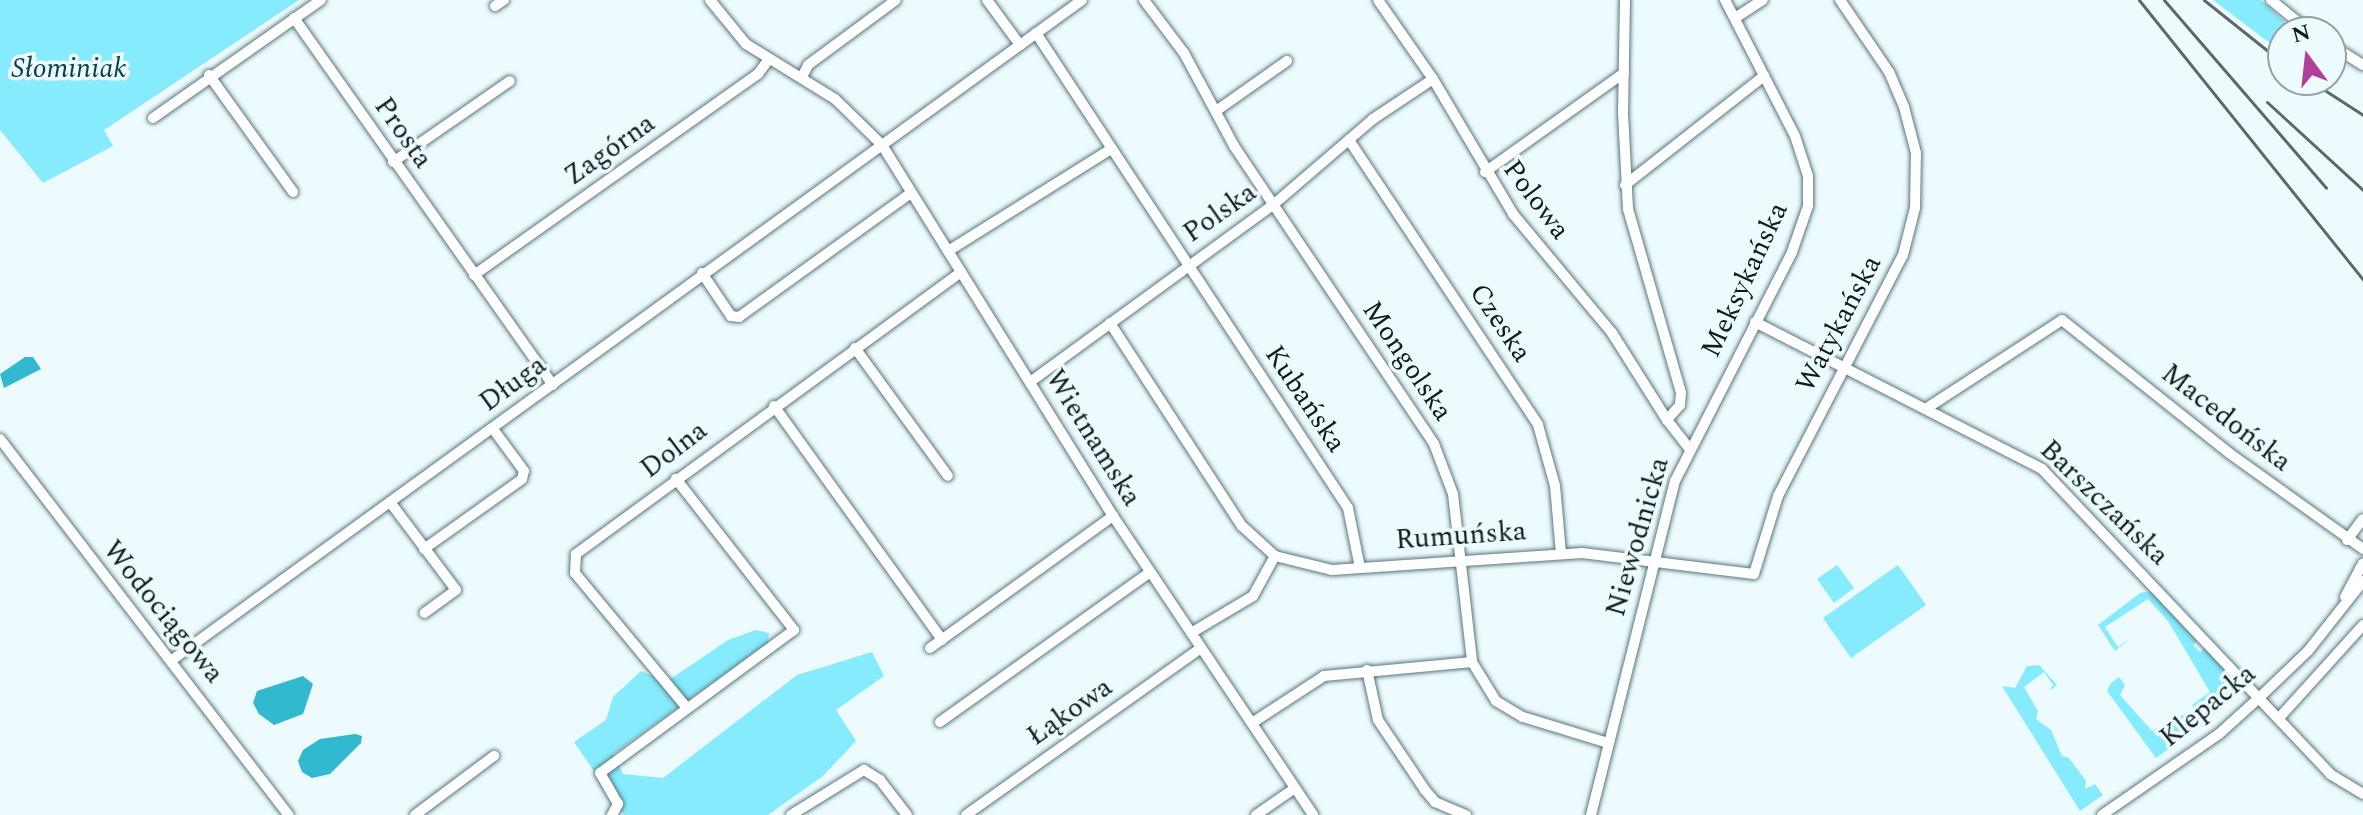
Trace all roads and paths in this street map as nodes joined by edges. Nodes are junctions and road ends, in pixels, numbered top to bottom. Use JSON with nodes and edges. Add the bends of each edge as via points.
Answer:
{"nodes":[{"id":1,"x":321,"y":0,"type":"edge"},
{"id":2,"x":896,"y":0,"type":"edge"},
{"id":3,"x":987,"y":0,"type":"edge"},
{"id":4,"x":1082,"y":0,"type":"edge"},
{"id":5,"x":1144,"y":0,"type":"edge"},
{"id":6,"x":1378,"y":0,"type":"edge"},
{"id":7,"x":1625,"y":0,"type":"edge"},
{"id":8,"x":1725,"y":0,"type":"edge"},
{"id":9,"x":1763,"y":0,"type":"edge"},
{"id":10,"x":1840,"y":0,"type":"edge"},
{"id":11,"x":2274,"y":1,"type":"edge"},
{"id":12,"x":715,"y":2,"type":"edge"},
{"id":13,"x":2291,"y":16,"type":"edge"},
{"id":14,"x":294,"y":18,"type":"junction"},
{"id":15,"x":1735,"y":18,"type":"junction"},
{"id":16,"x":1036,"y":33,"type":"junction"},
{"id":17,"x":1020,"y":45,"type":"junction"},
{"id":18,"x":768,"y":60,"type":"junction"},
{"id":19,"x":1287,"y":61,"type":"dead end"},
{"id":20,"x":1624,"y":73,"type":"junction"},
{"id":21,"x":209,"y":75,"type":"junction"},
{"id":22,"x":803,"y":75,"type":"junction"},
{"id":23,"x":1764,"y":76,"type":"junction"},
{"id":24,"x":1433,"y":79,"type":"junction"},
{"id":25,"x":510,"y":81,"type":"dead end"},
{"id":26,"x":1216,"y":111,"type":"junction"},
{"id":27,"x":153,"y":118,"type":"dead end"},
{"id":28,"x":1349,"y":140,"type":"junction"},
{"id":29,"x":882,"y":145,"type":"junction"},
{"id":30,"x":1111,"y":149,"type":"junction"},
{"id":31,"x":393,"y":162,"type":"junction"},
{"id":32,"x":1485,"y":172,"type":"junction"},
{"id":33,"x":1625,"y":185,"type":"junction"},
{"id":34,"x":293,"y":192,"type":"dead end"},
{"id":35,"x":911,"y":193,"type":"junction"},
{"id":36,"x":1273,"y":205,"type":"junction"},
{"id":37,"x":948,"y":251,"type":"junction"},
{"id":38,"x":1188,"y":266,"type":"junction"},
{"id":39,"x":961,"y":272,"type":"junction"},
{"id":40,"x":702,"y":273,"type":"junction"},
{"id":41,"x":474,"y":275,"type":"junction"},
{"id":42,"x":1755,"y":322,"type":"junction"},
{"id":43,"x":1110,"y":323,"type":"junction"},
{"id":44,"x":855,"y":348,"type":"junction"},
{"id":45,"x":1843,"y":366,"type":"junction"},
{"id":46,"x":1030,"y":382,"type":"junction"},
{"id":47,"x":553,"y":385,"type":"junction"},
{"id":48,"x":774,"y":406,"type":"junction"},
{"id":49,"x":1927,"y":408,"type":"junction"},
{"id":50,"x":1667,"y":420,"type":"junction"},
{"id":51,"x":493,"y":429,"type":"junction"},
{"id":52,"x":0,"y":439,"type":"edge"},
{"id":53,"x":1689,"y":448,"type":"junction"},
{"id":54,"x":948,"y":476,"type":"dead end"},
{"id":55,"x":676,"y":479,"type":"junction"},
{"id":56,"x":390,"y":502,"type":"junction"},
{"id":57,"x":1113,"y":516,"type":"junction"},
{"id":58,"x":2363,"y":519,"type":"edge"},
{"id":59,"x":2347,"y":540,"type":"junction"},
{"id":60,"x":424,"y":549,"type":"junction"},
{"id":61,"x":2363,"y":549,"type":"edge"},
{"id":62,"x":1561,"y":553,"type":"junction"},
{"id":63,"x":1275,"y":556,"type":"junction"},
{"id":64,"x":1459,"y":560,"type":"junction"},
{"id":65,"x":2363,"y":563,"type":"edge"},
{"id":66,"x":1651,"y":564,"type":"junction"},
{"id":67,"x":1360,"y":568,"type":"junction"},
{"id":68,"x":1150,"y":572,"type":"junction"},
{"id":69,"x":2363,"y":581,"type":"edge"},
{"id":70,"x":424,"y":613,"type":"dead end"},
{"id":71,"x":2333,"y":620,"type":"junction"},
{"id":72,"x":2363,"y":625,"type":"edge"},
{"id":73,"x":1191,"y":633,"type":"junction"},
{"id":74,"x":942,"y":640,"type":"junction"},
{"id":75,"x":930,"y":648,"type":"dead end"},
{"id":76,"x":1201,"y":648,"type":"junction"},
{"id":77,"x":172,"y":660,"type":"junction"},
{"id":78,"x":1472,"y":662,"type":"junction"},
{"id":79,"x":1367,"y":670,"type":"junction"},
{"id":80,"x":2261,"y":696,"type":"junction"},
{"id":81,"x":687,"y":708,"type":"junction"},
{"id":82,"x":2280,"y":717,"type":"junction"},
{"id":83,"x":940,"y":722,"type":"dead end"},
{"id":84,"x":1252,"y":723,"type":"junction"},
{"id":85,"x":1608,"y":743,"type":"junction"},
{"id":86,"x":494,"y":756,"type":"dead end"},
{"id":87,"x":1295,"y":788,"type":"junction"},
{"id":88,"x":2363,"y":794,"type":"edge"},
{"id":89,"x":1459,"y":814,"type":"edge"},
{"id":90,"x":289,"y":815,"type":"edge"},
{"id":91,"x":415,"y":815,"type":"edge"},
{"id":92,"x":612,"y":815,"type":"edge"},
{"id":93,"x":791,"y":815,"type":"edge"},
{"id":94,"x":907,"y":815,"type":"edge"},
{"id":95,"x":966,"y":815,"type":"edge"},
{"id":96,"x":1256,"y":815,"type":"edge"},
{"id":97,"x":1313,"y":815,"type":"edge"},
{"id":98,"x":1591,"y":815,"type":"edge"},
{"id":99,"x":2102,"y":815,"type":"edge"}],
"edges":[{"from":1,"to":14,"type":"street"},
{"from":2,"to":22,"type":"street","via":[[808,65]]},
{"from":3,"to":17,"type":"street"},
{"from":4,"to":16,"type":"street","name":"Długa"},
{"from":5,"to":26,"type":"street","name":"Mongolska","via":[[1184,53]]},
{"from":6,"to":24,"type":"street","name":"Polowa"},
{"from":7,"to":20,"type":"street","name":"Niewodnicka"},
{"from":8,"to":15,"type":"street","name":"Meksykańska"},
{"from":9,"to":15,"type":"street"},
{"from":10,"to":45,"type":"street","name":"Watykańska","via":[[1889,72],[1916,153],[1915,208],[1903,255]]},
{"from":11,"to":13,"type":"street"},
{"from":12,"to":18,"type":"street","name":"Wietnamska","via":[[746,44]]},
{"from":14,"to":21,"type":"street"},
{"from":14,"to":31,"type":"street","name":"Prosta"},
{"from":15,"to":23,"type":"street","name":"Meksykańska"},
{"from":16,"to":17,"type":"street","name":"Długa"},
{"from":16,"to":30,"type":"street","name":"Kubańska"},
{"from":17,"to":29,"type":"street","name":"Długa"},
{"from":18,"to":22,"type":"street","name":"Wietnamska"},
{"from":18,"to":41,"type":"street","name":"Zagórna","via":[[758,74]]},
{"from":19,"to":26,"type":"street"},
{"from":20,"to":32,"type":"street"},
{"from":20,"to":33,"type":"street","name":"Niewodnicka"},
{"from":21,"to":27,"type":"street"},
{"from":21,"to":34,"type":"street"},
{"from":22,"to":29,"type":"street","name":"Wietnamska"},
{"from":23,"to":33,"type":"street"},
{"from":23,"to":42,"type":"street","name":"Meksykańska","via":[[1795,136],[1809,191],[1800,233]]},
{"from":24,"to":28,"type":"street","name":"Polska"},
{"from":24,"to":32,"type":"street","name":"Polowa"},
{"from":25,"to":31,"type":"street"},
{"from":26,"to":36,"type":"street","name":"Mongolska"},
{"from":28,"to":36,"type":"street","name":"Polska"},
{"from":28,"to":62,"type":"street","name":"Czeska","via":[[1538,425],[1555,486]]},
{"from":29,"to":35,"type":"street","name":"Wietnamska"},
{"from":29,"to":40,"type":"street","name":"Długa"},
{"from":30,"to":37,"type":"street"},
{"from":30,"to":38,"type":"street","name":"Kubańska"},
{"from":31,"to":41,"type":"street","name":"Prosta"},
{"from":32,"to":50,"type":"street","name":"Polowa","via":[[1612,333]]},
{"from":33,"to":50,"type":"street","name":"Niewodnicka","via":[[1681,393],[1680,405]]},
{"from":35,"to":37,"type":"street","name":"Wietnamska"},
{"from":35,"to":40,"type":"street","via":[[739,317],[731,316]]},
{"from":36,"to":38,"type":"street","name":"Polska"},
{"from":36,"to":64,"type":"street","name":"Mongolska","via":[[1434,444],[1453,494]]},
{"from":37,"to":39,"type":"street","name":"Wietnamska"},
{"from":38,"to":43,"type":"street","name":"Polska"},
{"from":38,"to":67,"type":"street","name":"Kubańska","via":[[1348,508]]},
{"from":39,"to":44,"type":"street","name":"Dolna"},
{"from":39,"to":46,"type":"street","name":"Wietnamska"},
{"from":40,"to":47,"type":"street","name":"Długa"},
{"from":41,"to":47,"type":"street","name":"Prosta"},
{"from":42,"to":45,"type":"street","name":"Barszczańska"},
{"from":42,"to":53,"type":"street","name":"Meksykańska"},
{"from":43,"to":46,"type":"street","name":"Polska"},
{"from":43,"to":63,"type":"street","name":"Rumuńska","via":[[1242,526]]},
{"from":44,"to":48,"type":"street","name":"Dolna"},
{"from":44,"to":54,"type":"street"},
{"from":45,"to":49,"type":"street","name":"Barszczańska"},
{"from":45,"to":66,"type":"street","name":"Watykańska","via":[[1778,496],[1754,574]]},
{"from":46,"to":57,"type":"street","name":"Wietnamska"},
{"from":47,"to":51,"type":"street","name":"Długa"},
{"from":48,"to":55,"type":"street","name":"Dolna"},
{"from":48,"to":74,"type":"street"},
{"from":49,"to":59,"type":"street","name":"Macedońska","via":[[2062,320]]},
{"from":49,"to":80,"type":"street","name":"Barszczańska","via":[[2042,469]]},
{"from":50,"to":53,"type":"street","name":"Niewodnicka"},
{"from":51,"to":56,"type":"street","name":"Długa"},
{"from":51,"to":60,"type":"street","via":[[524,471],[522,479]]},
{"from":52,"to":77,"type":"street","name":"Wodociągowa"},
{"from":53,"to":66,"type":"street","name":"Niewodnicka"},
{"from":55,"to":81,"type":"street","name":"Dolna","via":[[576,554],[572,563]]},
{"from":55,"to":81,"type":"street","via":[[794,630]]},
{"from":56,"to":60,"type":"street"},
{"from":56,"to":77,"type":"street","name":"Długa"},
{"from":57,"to":68,"type":"street","name":"Wietnamska"},
{"from":57,"to":74,"type":"street"},
{"from":58,"to":59,"type":"street"},
{"from":59,"to":61,"type":"street","name":"Macedońska"},
{"from":60,"to":70,"type":"street","via":[[456,590]]},
{"from":62,"to":64,"type":"street","name":"Rumuńska"},
{"from":62,"to":66,"type":"street","name":"Rumuńska"},
{"from":63,"to":67,"type":"street","name":"Rumuńska","via":[[1312,568]]},
{"from":63,"to":73,"type":"street","via":[[1253,596]]},
{"from":64,"to":67,"type":"street","name":"Rumuńska"},
{"from":64,"to":78,"type":"street","name":"Mongolska"},
{"from":65,"to":71,"type":"street","name":"Klepacka"},
{"from":66,"to":85,"type":"street","name":"Niewodnicka"},
{"from":68,"to":73,"type":"street","name":"Wietnamska"},
{"from":68,"to":83,"type":"street"},
{"from":69,"to":71,"type":"street","name":"Klepacka"},
{"from":71,"to":80,"type":"street","name":"Klepacka"},
{"from":72,"to":82,"type":"street"},
{"from":73,"to":76,"type":"street","name":"Wietnamska"},
{"from":74,"to":75,"type":"street"},
{"from":76,"to":84,"type":"street","name":"Wietnamska"},
{"from":76,"to":95,"type":"street","name":"Łąkowa"},
{"from":77,"to":90,"type":"street","name":"Wodociągowa"},
{"from":78,"to":79,"type":"street"},
{"from":78,"to":85,"type":"street","via":[[1496,701],[1512,713]]},
{"from":79,"to":84,"type":"street","via":[[1313,680]]},
{"from":79,"to":89,"type":"street","via":[[1378,720],[1425,790]]},
{"from":80,"to":82,"type":"street","name":"Barszczańska"},
{"from":80,"to":99,"type":"street","name":"Klepacka","via":[[2219,734]]},
{"from":81,"to":92,"type":"street","via":[[600,773],[618,804]]},
{"from":82,"to":88,"type":"street","name":"Barszczańska","via":[[2330,774]]},
{"from":84,"to":87,"type":"street","name":"Wietnamska"},
{"from":85,"to":98,"type":"street","name":"Niewodnicka"},
{"from":86,"to":91,"type":"street"},
{"from":87,"to":96,"type":"street"},
{"from":87,"to":97,"type":"street","name":"Wietnamska"},
{"from":93,"to":94,"type":"street","via":[[864,770],[880,780]]}]}
